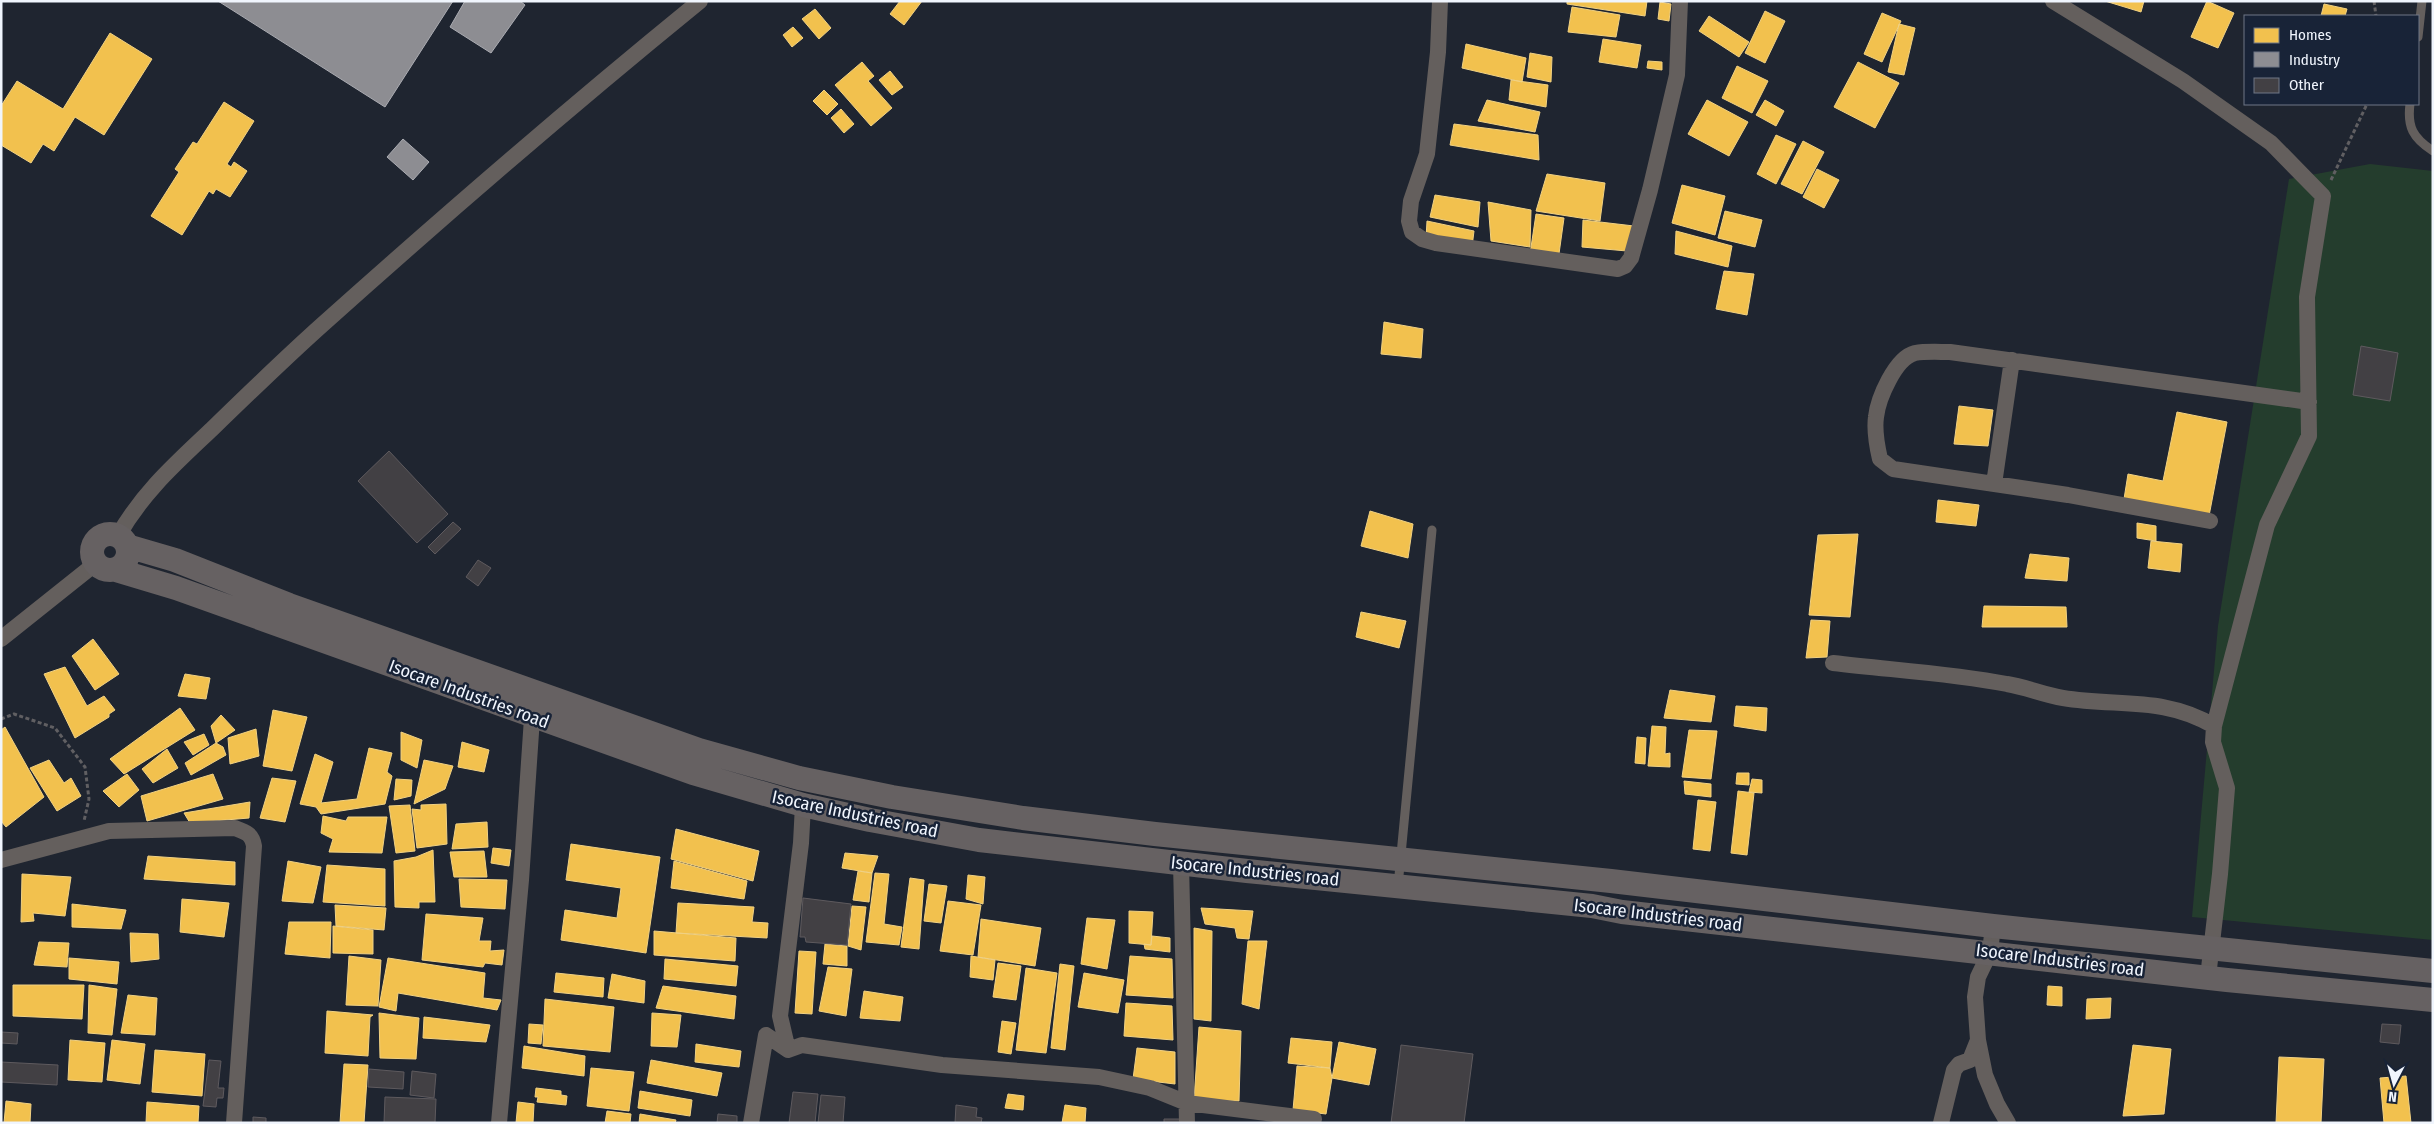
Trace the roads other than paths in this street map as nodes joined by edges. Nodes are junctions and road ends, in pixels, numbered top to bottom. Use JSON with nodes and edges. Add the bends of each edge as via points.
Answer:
{"nodes":[{"id":1,"x":700,"y":1,"type":"edge"},
{"id":2,"x":1440,"y":1,"type":"edge"},
{"id":3,"x":1680,"y":1,"type":"edge"},
{"id":4,"x":2052,"y":1,"type":"edge"},
{"id":5,"x":2422,"y":1,"type":"edge"},
{"id":6,"x":2419,"y":28,"type":"edge"},
{"id":7,"x":2410,"y":105,"type":"edge"},
{"id":8,"x":2433,"y":151,"type":"edge"},
{"id":9,"x":2012,"y":360,"type":"junction"},
{"id":10,"x":2309,"y":402,"type":"junction"},
{"id":11,"x":1994,"y":484,"type":"junction"},
{"id":12,"x":2210,"y":522,"type":"dead end"},
{"id":13,"x":1432,"y":530,"type":"dead end"},
{"id":14,"x":122,"y":541,"type":"junction"},
{"id":15,"x":105,"y":567,"type":"junction"},
{"id":16,"x":1,"y":639,"type":"edge"},
{"id":17,"x":1833,"y":663,"type":"dead end"},
{"id":18,"x":532,"y":718,"type":"junction"},
{"id":19,"x":2214,"y":726,"type":"junction"},
{"id":20,"x":803,"y":805,"type":"junction"},
{"id":21,"x":1400,"y":859,"type":"junction"},
{"id":22,"x":1,"y":860,"type":"edge"},
{"id":23,"x":1181,"y":863,"type":"junction"},
{"id":24,"x":1398,"y":886,"type":"junction"},
{"id":25,"x":1993,"y":926,"type":"junction"},
{"id":26,"x":2211,"y":948,"type":"junction"},
{"id":27,"x":1990,"y":952,"type":"junction"},
{"id":28,"x":2433,"y":971,"type":"edge"},
{"id":29,"x":2208,"y":977,"type":"junction"},
{"id":30,"x":2433,"y":1000,"type":"edge"},
{"id":31,"x":1978,"y":1040,"type":"junction"},
{"id":32,"x":788,"y":1050,"type":"junction"},
{"id":33,"x":1186,"y":1103,"type":"junction"},
{"id":34,"x":1314,"y":1119,"type":"dead end"},
{"id":35,"x":234,"y":1123,"type":"edge"},
{"id":36,"x":499,"y":1123,"type":"edge"},
{"id":37,"x":751,"y":1123,"type":"edge"},
{"id":38,"x":1187,"y":1123,"type":"edge"},
{"id":39,"x":1940,"y":1123,"type":"edge"},
{"id":40,"x":2008,"y":1123,"type":"edge"}],
"edges":[{"from":1,"to":14,"type":"street","via":[[462,200],[281,362],[154,484],[133,509]]},
{"from":2,"to":3,"type":"street","via":[[1427,154],[1411,201],[1409,221],[1412,232],[1436,243],[1618,269],[1631,258],[1677,75]]},
{"from":4,"to":10,"type":"street","via":[[2183,81],[2271,143],[2323,196],[2307,297]]},
{"from":5,"to":6,"type":"lane"},
{"from":7,"to":8,"type":"lane","via":[[2408,119],[2413,132],[2420,143]]},
{"from":9,"to":10,"type":"street"},
{"from":9,"to":11,"type":"street"},
{"from":9,"to":11,"type":"street","via":[[1950,352],[1913,353],[1898,365],[1888,380],[1876,416],[1876,443],[1880,459],[1893,469]]},
{"from":10,"to":19,"type":"street","via":[[2309,436],[2267,524]]},
{"from":11,"to":12,"type":"street"},
{"from":13,"to":21,"type":"lane"},
{"from":14,"to":15,"type":"street","via":[[128,552],[125,563]]},
{"from":14,"to":15,"type":"street","via":[[107,534],[95,543],[92,553]]},
{"from":14,"to":21,"type":"street","name":"Isocare Industries road","via":[[288,605],[699,750],[799,778],[1023,818]]},
{"from":15,"to":16,"type":"street"},
{"from":15,"to":18,"type":"street","name":"Isocare Industries road","via":[[176,588]]},
{"from":17,"to":19,"type":"street","via":[[2008,684],[2061,698],[2155,704],[2195,714]]},
{"from":18,"to":20,"type":"street","name":"Isocare Industries road","via":[[692,774]]},
{"from":18,"to":36,"type":"street"},
{"from":19,"to":26,"type":"street","via":[[2213,742],[2226,788]]},
{"from":20,"to":23,"type":"street","name":"Isocare Industries road","via":[[979,840]]},
{"from":20,"to":32,"type":"street","via":[[780,1016]]},
{"from":21,"to":24,"type":"lane"},
{"from":21,"to":25,"type":"street","name":"Isocare Industries road"},
{"from":22,"to":35,"type":"street","via":[[109,831],[235,828],[253,838]]},
{"from":23,"to":24,"type":"street","name":"Isocare Industries road"},
{"from":23,"to":33,"type":"street"},
{"from":24,"to":27,"type":"street","name":"Isocare Industries road"},
{"from":25,"to":26,"type":"street","name":"Isocare Industries road"},
{"from":25,"to":27,"type":"street"},
{"from":26,"to":28,"type":"street","name":"Isocare Industries road"},
{"from":26,"to":29,"type":"street"},
{"from":27,"to":29,"type":"street","name":"Isocare Industries road"},
{"from":27,"to":31,"type":"street","via":[[1978,977],[1975,997]]},
{"from":29,"to":30,"type":"street","name":"Isocare Industries road"},
{"from":31,"to":39,"type":"street","via":[[1970,1060],[1958,1064],[1954,1070]]},
{"from":31,"to":40,"type":"street","via":[[1985,1075]]},
{"from":32,"to":33,"type":"street","via":[[802,1045],[942,1065],[1099,1077],[1150,1088]]},
{"from":32,"to":37,"type":"street","via":[[766,1035]]},
{"from":33,"to":34,"type":"street"},
{"from":33,"to":38,"type":"street"}]}
